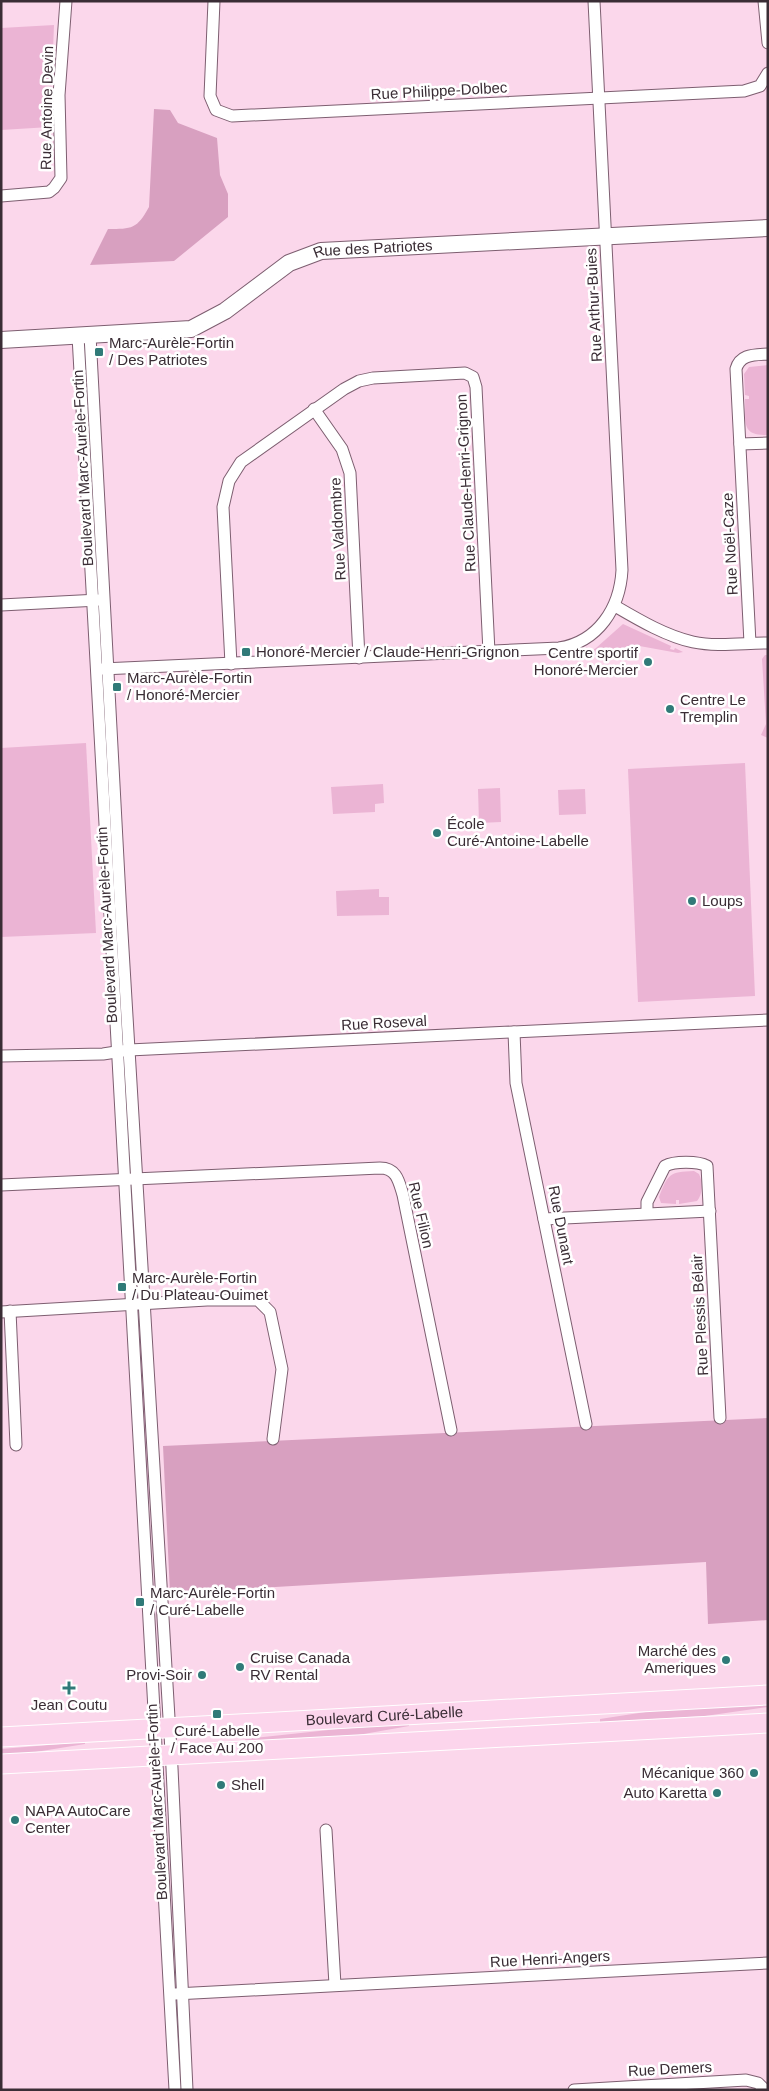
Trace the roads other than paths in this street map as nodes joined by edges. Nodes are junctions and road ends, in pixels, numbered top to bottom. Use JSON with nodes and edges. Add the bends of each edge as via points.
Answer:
{"nodes":[{"id":1,"x":66,"y":1,"type":"edge"},
{"id":2,"x":214,"y":1,"type":"edge"},
{"id":3,"x":594,"y":1,"type":"edge"},
{"id":4,"x":764,"y":1,"type":"edge"},
{"id":5,"x":768,"y":43,"type":"edge"},
{"id":6,"x":768,"y":73,"type":"edge"},
{"id":7,"x":599,"y":98,"type":"junction"},
{"id":8,"x":1,"y":196,"type":"edge"},
{"id":9,"x":768,"y":228,"type":"edge"},
{"id":10,"x":606,"y":237,"type":"junction"},
{"id":11,"x":84,"y":336,"type":"junction"},
{"id":12,"x":1,"y":340,"type":"edge"},
{"id":13,"x":768,"y":354,"type":"edge"},
{"id":14,"x":314,"y":409,"type":"junction"},
{"id":15,"x":768,"y":443,"type":"edge"},
{"id":16,"x":740,"y":444,"type":"junction"},
{"id":17,"x":92,"y":600,"type":"junction"},
{"id":18,"x":105,"y":600,"type":"junction"},
{"id":19,"x":1,"y":605,"type":"edge"},
{"id":20,"x":615,"y":606,"type":"junction"},
{"id":21,"x":750,"y":643,"type":"junction"},
{"id":22,"x":768,"y":643,"type":"edge"},
{"id":23,"x":489,"y":652,"type":"junction"},
{"id":24,"x":359,"y":658,"type":"junction"},
{"id":25,"x":230,"y":664,"type":"junction"},
{"id":26,"x":108,"y":668,"type":"junction"},
{"id":27,"x":96,"y":669,"type":"junction"},
{"id":28,"x":768,"y":1020,"type":"edge"},
{"id":29,"x":514,"y":1032,"type":"junction"},
{"id":30,"x":123,"y":1050,"type":"junction"},
{"id":31,"x":1,"y":1056,"type":"edge"},
{"id":32,"x":130,"y":1179,"type":"junction"},
{"id":33,"x":1,"y":1186,"type":"edge"},
{"id":34,"x":710,"y":1211,"type":"junction"},
{"id":35,"x":647,"y":1213,"type":"junction"},
{"id":36,"x":544,"y":1219,"type":"junction"},
{"id":37,"x":144,"y":1304,"type":"junction"},
{"id":38,"x":131,"y":1305,"type":"junction"},
{"id":39,"x":6,"y":1312,"type":"edge"},
{"id":40,"x":720,"y":1418,"type":"dead end"},
{"id":41,"x":586,"y":1424,"type":"dead end"},
{"id":42,"x":451,"y":1430,"type":"dead end"},
{"id":43,"x":272,"y":1439,"type":"dead end"},
{"id":44,"x":16,"y":1445,"type":"dead end"},
{"id":45,"x":768,"y":1694,"type":"edge"},
{"id":46,"x":768,"y":1722,"type":"edge"},
{"id":47,"x":162,"y":1728,"type":"junction"},
{"id":48,"x":1,"y":1738,"type":"edge"},
{"id":49,"x":163,"y":1756,"type":"junction"},
{"id":50,"x":1,"y":1764,"type":"edge"},
{"id":51,"x":326,"y":1830,"type":"dead end"},
{"id":52,"x":768,"y":1963,"type":"edge"},
{"id":53,"x":335,"y":1985,"type":"junction"},
{"id":54,"x":169,"y":1994,"type":"junction"},
{"id":55,"x":181,"y":1994,"type":"junction"},
{"id":56,"x":175,"y":2090,"type":"edge"},
{"id":57,"x":186,"y":2090,"type":"edge"},
{"id":58,"x":574,"y":2090,"type":"edge"},
{"id":59,"x":764,"y":2090,"type":"edge"}],
"edges":[{"from":1,"to":8,"type":"street","name":"Rue Antoine Devin","via":[[59,95],[61,178],[48,192]]},
{"from":2,"to":7,"type":"street","name":"Rue Philippe-Dolbec","via":[[210,96],[216,110],[229,116]]},
{"from":3,"to":7,"type":"street","name":"Rue Arthur-Buies"},
{"from":4,"to":5,"type":"street"},
{"from":6,"to":7,"type":"street","name":"Rue Philippe-Dolbec","via":[[760,86],[748,90]]},
{"from":7,"to":10,"type":"street","name":"Rue Arthur-Buies"},
{"from":9,"to":10,"type":"street","name":"Rue des Patriotes"},
{"from":10,"to":11,"type":"street","name":"Rue des Patriotes","via":[[321,251],[289,263],[241,300],[197,327]]},
{"from":10,"to":20,"type":"street","name":"Rue Arthur-Buies","via":[[622,570]]},
{"from":11,"to":12,"type":"street","name":"Rue des Patriotes"},
{"from":11,"to":17,"type":"street","name":"Boulevard Marc-Aurèle-Fortin"},
{"from":11,"to":18,"type":"street","name":"Boulevard Marc-Aurèle-Fortin"},
{"from":13,"to":16,"type":"street","name":"Rue Noël-Caze","via":[[747,356],[737,366]]},
{"from":14,"to":23,"type":"street","name":"Rue Claude-Henri-Grignon","via":[[344,389],[368,379],[465,373],[473,376]]},
{"from":14,"to":24,"type":"street","name":"Rue Valdombre","via":[[342,448],[350,473]]},
{"from":14,"to":25,"type":"street","name":"Rue Claude-Henri-Grignon","via":[[245,458],[226,487],[223,513]]},
{"from":15,"to":16,"type":"street"},
{"from":16,"to":21,"type":"street","name":"Rue Noël-Caze"},
{"from":17,"to":18,"type":"street"},
{"from":17,"to":19,"type":"street"},
{"from":17,"to":27,"type":"street","name":"Boulevard Marc-Aurèle-Fortin"},
{"from":18,"to":26,"type":"street","name":"Boulevard Marc-Aurèle-Fortin"},
{"from":20,"to":21,"type":"street","via":[[690,641]]},
{"from":20,"to":23,"type":"street","via":[[595,631],[574,645]]},
{"from":21,"to":22,"type":"street"},
{"from":23,"to":24,"type":"street"},
{"from":24,"to":25,"type":"street"},
{"from":25,"to":26,"type":"street"},
{"from":26,"to":27,"type":"street"},
{"from":26,"to":30,"type":"street","name":"Boulevard Marc-Aurèle-Fortin"},
{"from":27,"to":30,"type":"street","name":"Boulevard Marc-Aurèle-Fortin"},
{"from":28,"to":29,"type":"street","name":"Rue Roseval"},
{"from":29,"to":30,"type":"street","name":"Rue Roseval"},
{"from":29,"to":36,"type":"street","name":"Rue Dunant","via":[[516,1078]]},
{"from":30,"to":31,"type":"street","name":"Rue Roseval","via":[[103,1054]]},
{"from":30,"to":32,"type":"street","name":"Boulevard Marc-Aurèle-Fortin"},
{"from":32,"to":33,"type":"street","name":"Rue Filion"},
{"from":32,"to":37,"type":"street","name":"Boulevard Marc-Aurèle-Fortin"},
{"from":32,"to":38,"type":"street","name":"Boulevard Marc-Aurèle-Fortin"},
{"from":32,"to":42,"type":"street","name":"Rue Filion","via":[[380,1168],[392,1171],[403,1195]]},
{"from":34,"to":35,"type":"street"},
{"from":34,"to":35,"type":"street","name":"Rue Plessis Bélair","via":[[707,1166],[674,1163],[667,1164],[661,1171],[647,1202]]},
{"from":34,"to":40,"type":"street","name":"Rue Plessis Bélair"},
{"from":35,"to":36,"type":"street"},
{"from":36,"to":41,"type":"street","name":"Rue Dunant"},
{"from":37,"to":38,"type":"street"},
{"from":37,"to":43,"type":"street","via":[[254,1299],[269,1308],[282,1369]]},
{"from":37,"to":47,"type":"street","name":"Boulevard Marc-Aurèle-Fortin"},
{"from":38,"to":39,"type":"street"},
{"from":38,"to":47,"type":"street","name":"Boulevard Marc-Aurèle-Fortin"},
{"from":39,"to":44,"type":"street"},
{"from":45,"to":47,"type":"main road","name":"Boulevard Curé-Labelle"},
{"from":46,"to":49,"type":"main road","name":"Boulevard Curé-Labelle"},
{"from":47,"to":48,"type":"main road","name":"Boulevard Curé-Labelle"},
{"from":47,"to":49,"type":"street","name":"Boulevard Marc-Aurèle-Fortin"},
{"from":49,"to":50,"type":"main road","name":"Boulevard Curé-Labelle"},
{"from":49,"to":54,"type":"street","name":"Boulevard Marc-Aurèle-Fortin"},
{"from":49,"to":55,"type":"street","name":"Boulevard Marc-Aurèle-Fortin"},
{"from":51,"to":53,"type":"street"},
{"from":52,"to":53,"type":"street","name":"Rue Henri-Angers"},
{"from":53,"to":55,"type":"street","name":"Rue Henri-Angers"},
{"from":54,"to":55,"type":"street","name":"Rue Henri-Angers"},
{"from":54,"to":56,"type":"street","name":"Boulevard Marc-Aurèle-Fortin"},
{"from":55,"to":57,"type":"street","name":"Boulevard Marc-Aurèle-Fortin"},
{"from":58,"to":59,"type":"street","name":"Rue Demers","via":[[746,2080],[758,2082]]}]}
